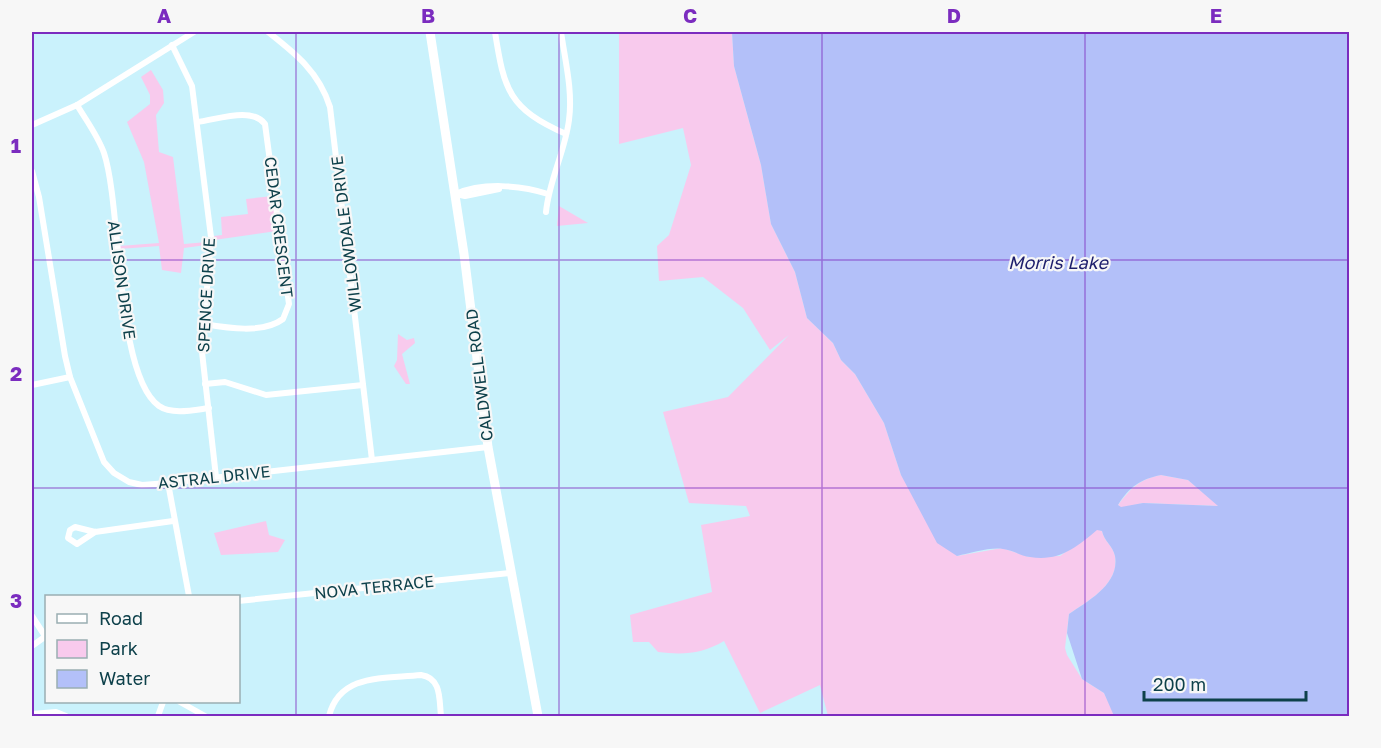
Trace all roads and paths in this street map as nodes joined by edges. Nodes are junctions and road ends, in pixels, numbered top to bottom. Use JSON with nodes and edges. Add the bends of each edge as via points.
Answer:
{"nodes":[{"id":1,"x":194,"y":32,"type":"edge"},
{"id":2,"x":268,"y":32,"type":"edge"},
{"id":3,"x":430,"y":32,"type":"edge"},
{"id":4,"x":495,"y":32,"type":"edge"},
{"id":5,"x":561,"y":32,"type":"edge"},
{"id":6,"x":172,"y":45,"type":"junction"},
{"id":7,"x":77,"y":105,"type":"junction"},
{"id":8,"x":197,"y":122,"type":"junction"},
{"id":9,"x":32,"y":125,"type":"edge"},
{"id":10,"x":566,"y":134,"type":"junction"},
{"id":11,"x":32,"y":171,"type":"edge"},
{"id":12,"x":456,"y":194,"type":"junction"},
{"id":13,"x":548,"y":194,"type":"junction"},
{"id":14,"x":546,"y":212,"type":"dead end"},
{"id":15,"x":204,"y":324,"type":"junction"},
{"id":16,"x":70,"y":377,"type":"junction"},
{"id":17,"x":205,"y":384,"type":"junction"},
{"id":18,"x":32,"y":385,"type":"edge"},
{"id":19,"x":363,"y":385,"type":"junction"},
{"id":20,"x":209,"y":408,"type":"junction"},
{"id":21,"x":488,"y":447,"type":"junction"},
{"id":22,"x":372,"y":460,"type":"junction"},
{"id":23,"x":216,"y":477,"type":"junction"},
{"id":24,"x":168,"y":483,"type":"junction"},
{"id":25,"x":174,"y":521,"type":"junction"},
{"id":26,"x":95,"y":532,"type":"dead end"},
{"id":27,"x":510,"y":573,"type":"junction"},
{"id":28,"x":189,"y":595,"type":"edge"},
{"id":29,"x":240,"y":601,"type":"edge"},
{"id":30,"x":32,"y":616,"type":"edge"},
{"id":31,"x":45,"y":635,"type":"edge"},
{"id":32,"x":45,"y":637,"type":"edge"},
{"id":33,"x":32,"y":646,"type":"edge"},
{"id":34,"x":182,"y":703,"type":"edge"},
{"id":35,"x":32,"y":714,"type":"edge"},
{"id":36,"x":66,"y":717,"type":"edge"},
{"id":37,"x":205,"y":717,"type":"edge"},
{"id":38,"x":328,"y":717,"type":"edge"},
{"id":39,"x":441,"y":717,"type":"edge"},
{"id":40,"x":538,"y":717,"type":"edge"}],
"edges":[{"from":1,"to":6,"type":"street"},
{"from":2,"to":19,"type":"street","name":"WILLOWDALE DRIVE","via":[[312,70],[330,107]]},
{"from":3,"to":12,"type":"street","name":"CALDWELL ROAD"},
{"from":4,"to":10,"type":"street","via":[[505,83],[514,100],[541,123]]},
{"from":5,"to":10,"type":"street","via":[[570,95]]},
{"from":6,"to":7,"type":"street"},
{"from":6,"to":8,"type":"street","name":"SPENCE DRIVE","via":[[190,79]]},
{"from":7,"to":9,"type":"street"},
{"from":7,"to":20,"type":"street","name":"ALLISON DRIVE","via":[[104,154],[126,322],[147,389],[162,408]]},
{"from":8,"to":15,"type":"street","name":"SPENCE DRIVE","via":[[211,237]]},
{"from":8,"to":15,"type":"street","name":"CEDAR CRESCENT","via":[[249,115],[265,124],[289,304],[283,319],[262,327]]},
{"from":10,"to":13,"type":"street"},
{"from":11,"to":16,"type":"street","name":"ASTRAL DRIVE"},
{"from":12,"to":13,"type":"street","via":[[465,196],[501,188],[526,188]]},
{"from":12,"to":21,"type":"street","name":"CALDWELL ROAD"},
{"from":13,"to":14,"type":"street"},
{"from":15,"to":17,"type":"street","name":"SPENCE DRIVE"},
{"from":16,"to":18,"type":"street"},
{"from":16,"to":24,"type":"street","name":"ASTRAL DRIVE","via":[[109,468],[134,483]]},
{"from":17,"to":19,"type":"street","via":[[225,382],[263,395]]},
{"from":17,"to":20,"type":"street","name":"SPENCE DRIVE"},
{"from":19,"to":22,"type":"street","name":"WILLOWDALE DRIVE"},
{"from":20,"to":23,"type":"street","name":"SPENCE DRIVE"},
{"from":21,"to":22,"type":"street","name":"ASTRAL DRIVE"},
{"from":21,"to":27,"type":"street","name":"CALDWELL ROAD"},
{"from":22,"to":23,"type":"street","name":"ASTRAL DRIVE"},
{"from":23,"to":24,"type":"street","name":"ASTRAL DRIVE"},
{"from":24,"to":25,"type":"street"},
{"from":25,"to":26,"type":"street"},
{"from":25,"to":28,"type":"street"},
{"from":27,"to":29,"type":"street","name":"NOVA TERRACE"},
{"from":27,"to":40,"type":"street","name":"CALDWELL ROAD"},
{"from":30,"to":31,"type":"street"},
{"from":32,"to":33,"type":"street"},
{"from":34,"to":37,"type":"street"},
{"from":35,"to":36,"type":"street","via":[[56,712]]},
{"from":38,"to":39,"type":"street","via":[[336,697],[351,684],[421,675],[437,684]]}]}
